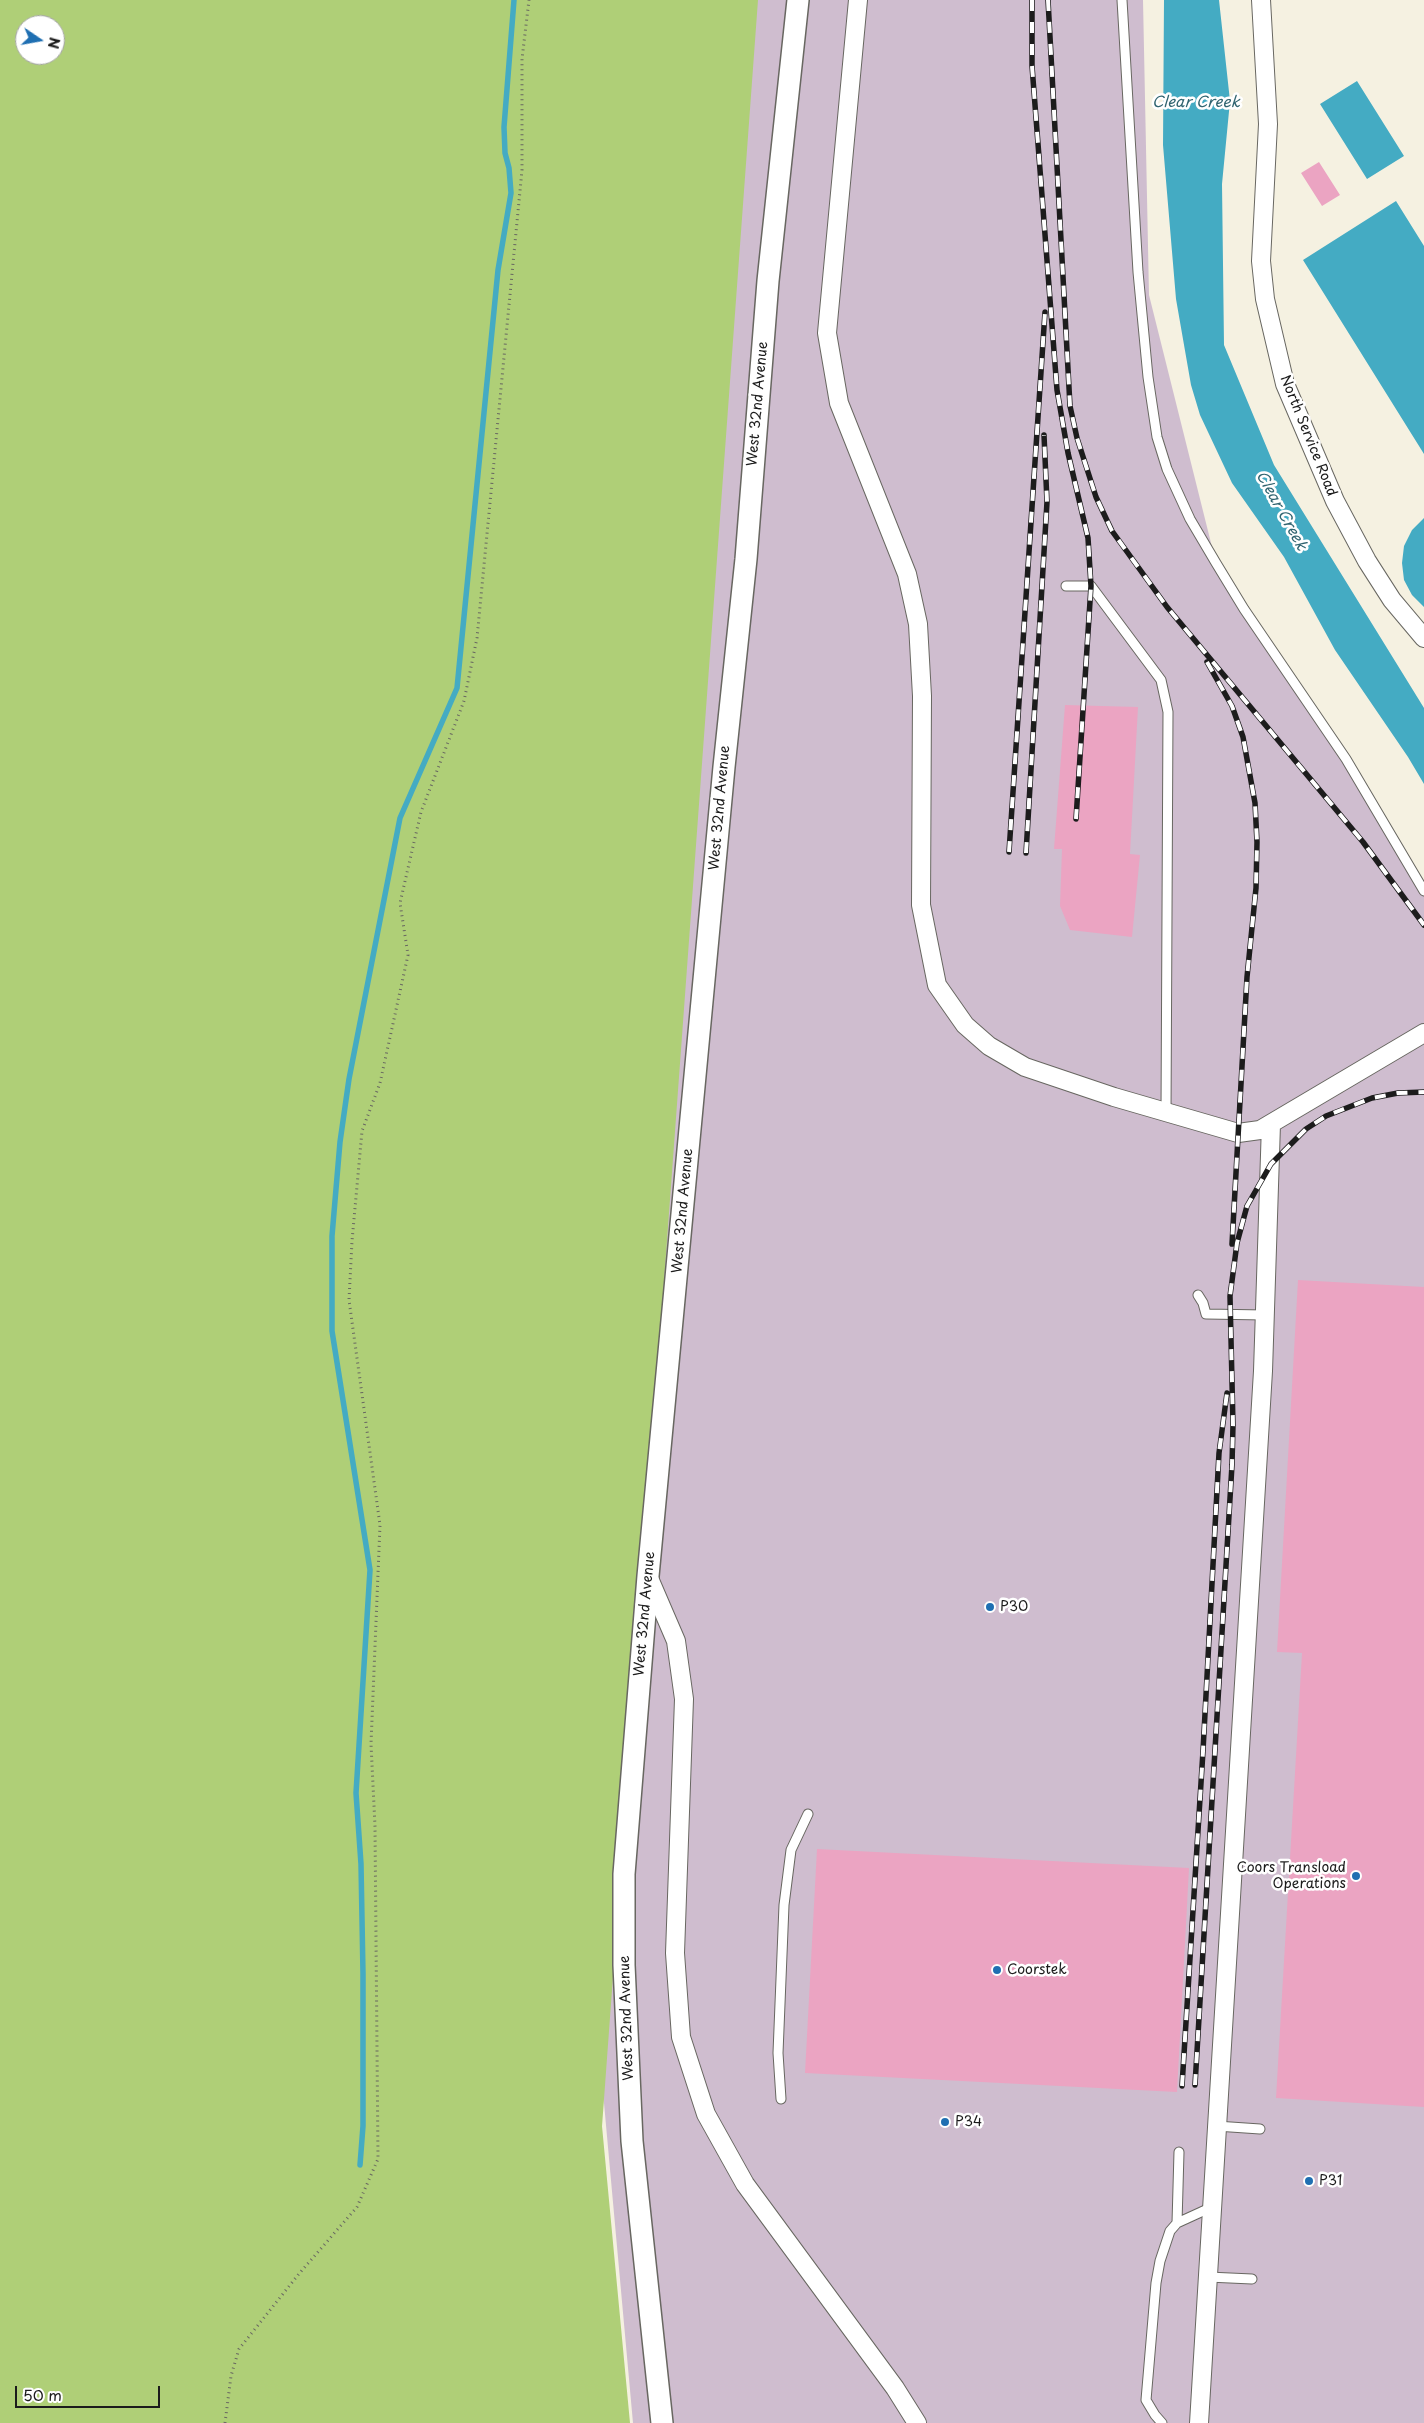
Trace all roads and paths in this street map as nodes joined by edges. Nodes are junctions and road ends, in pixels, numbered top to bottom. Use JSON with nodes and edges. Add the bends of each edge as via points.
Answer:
{"nodes":[{"id":1,"x":529,"y":0,"type":"edge"},
{"id":2,"x":798,"y":0,"type":"edge"},
{"id":3,"x":858,"y":0,"type":"edge"},
{"id":4,"x":1122,"y":0,"type":"edge"},
{"id":5,"x":1261,"y":0,"type":"edge"},
{"id":6,"x":1066,"y":586,"type":"dead end"},
{"id":7,"x":1424,"y":638,"type":"edge"},
{"id":8,"x":1424,"y":891,"type":"edge"},
{"id":9,"x":1423,"y":1036,"type":"edge"},
{"id":10,"x":1166,"y":1112,"type":"junction"},
{"id":11,"x":1271,"y":1124,"type":"junction"},
{"id":12,"x":1198,"y":1295,"type":"dead end"},
{"id":13,"x":1265,"y":1315,"type":"junction"},
{"id":14,"x":648,"y":1576,"type":"junction"},
{"id":15,"x":808,"y":1814,"type":"dead end"},
{"id":16,"x":781,"y":2099,"type":"dead end"},
{"id":17,"x":1216,"y":2126,"type":"junction"},
{"id":18,"x":1260,"y":2128,"type":"dead end"},
{"id":19,"x":1179,"y":2152,"type":"dead end"},
{"id":20,"x":1212,"y":2207,"type":"junction"},
{"id":21,"x":1177,"y":2223,"type":"junction"},
{"id":22,"x":1208,"y":2277,"type":"junction"},
{"id":23,"x":1252,"y":2279,"type":"dead end"},
{"id":24,"x":225,"y":2423,"type":"edge"},
{"id":25,"x":662,"y":2423,"type":"edge"},
{"id":26,"x":918,"y":2423,"type":"edge"},
{"id":27,"x":1162,"y":2423,"type":"edge"},
{"id":28,"x":1199,"y":2423,"type":"edge"}],
"edges":[{"from":1,"to":24,"type":"path","via":[[522,60],[522,170],[477,638],[464,701],[421,812],[400,903],[408,955],[380,1083],[362,1132],[352,1241],[349,1300],[380,1525],[371,1744],[375,1826],[378,2159],[357,2207],[239,2349],[231,2376]]},
{"from":2,"to":14,"type":"street","name":"West 32nd Avenue","via":[[768,281],[746,559]]},
{"from":3,"to":10,"type":"street","via":[[827,333],[839,403],[907,574],[918,624],[922,696],[921,905],[937,985],[965,1025],[988,1046],[1025,1067]]},
{"from":4,"to":8,"type":"lane","via":[[1146,358],[1157,437],[1167,469],[1190,519],[1220,570],[1346,759]]},
{"from":5,"to":7,"type":"street","name":"North Service Road","via":[[1268,124],[1261,261],[1265,300],[1284,384],[1335,501],[1367,561],[1392,600]]},
{"from":6,"to":10,"type":"lane","via":[[1091,586],[1161,680],[1168,712]]},
{"from":9,"to":11,"type":"street"},
{"from":10,"to":11,"type":"street","via":[[1238,1133],[1254,1132]]},
{"from":11,"to":13,"type":"street"},
{"from":12,"to":13,"type":"lane","via":[[1206,1314]]},
{"from":13,"to":17,"type":"street"},
{"from":14,"to":25,"type":"street","name":"West 32nd Avenue","via":[[624,1874],[624,1965],[632,2141]]},
{"from":14,"to":26,"type":"street","via":[[676,1640],[684,1699],[675,1952],[682,2037],[703,2105],[745,2184]]},
{"from":15,"to":16,"type":"lane","via":[[791,1850],[784,1905],[778,2053]]},
{"from":17,"to":18,"type":"lane"},
{"from":17,"to":20,"type":"street"},
{"from":19,"to":21,"type":"lane"},
{"from":20,"to":21,"type":"lane"},
{"from":20,"to":22,"type":"street"},
{"from":21,"to":27,"type":"lane","via":[[1170,2231],[1156,2282],[1146,2400]]},
{"from":22,"to":23,"type":"lane"},
{"from":22,"to":28,"type":"street"}]}
